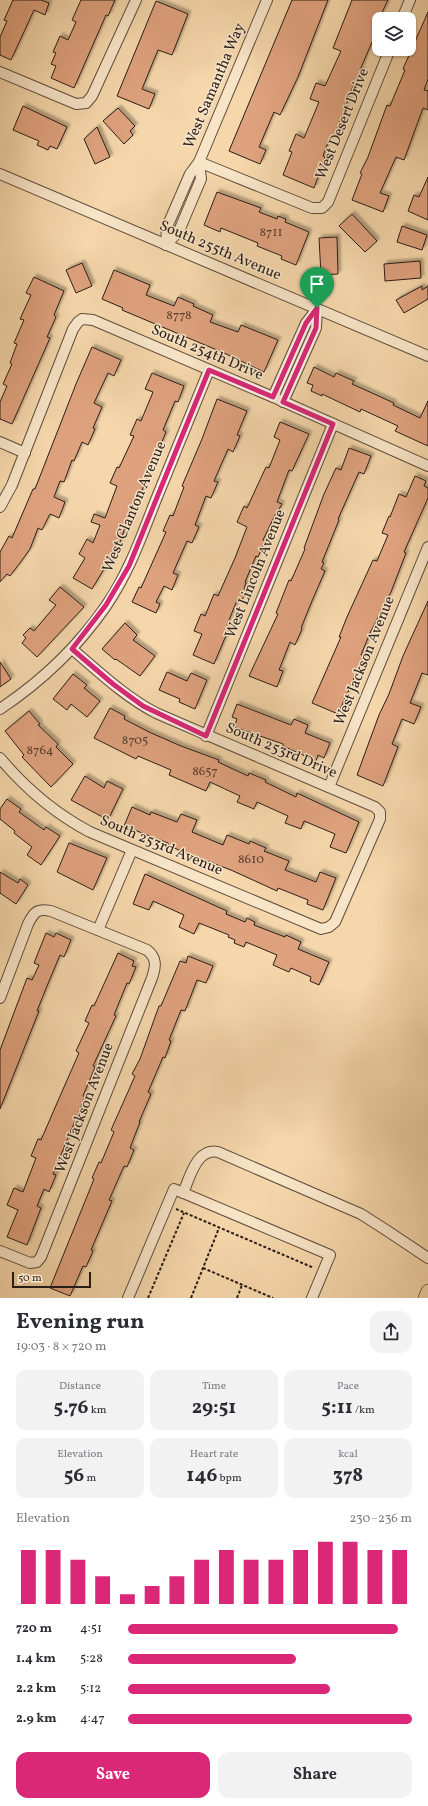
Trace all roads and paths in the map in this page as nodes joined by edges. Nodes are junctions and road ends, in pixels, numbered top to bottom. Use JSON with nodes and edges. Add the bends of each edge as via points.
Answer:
{"nodes":[{"id":1,"x":136,"y":0,"type":"edge"},
{"id":2,"x":267,"y":0,"type":"edge"},
{"id":3,"x":410,"y":0,"type":"edge"},
{"id":4,"x":405,"y":12,"type":"edge"},
{"id":5,"x":387,"y":56,"type":"edge"},
{"id":6,"x":0,"y":72,"type":"edge"},
{"id":7,"x":200,"y":162,"type":"junction"},
{"id":8,"x":0,"y":174,"type":"edge"},
{"id":9,"x":166,"y":246,"type":"junction"},
{"id":10,"x":317,"y":308,"type":"junction"},
{"id":11,"x":428,"y":356,"type":"edge"},
{"id":12,"x":209,"y":370,"type":"junction"},
{"id":13,"x":273,"y":397,"type":"junction"},
{"id":14,"x":283,"y":402,"type":"junction"},
{"id":15,"x":333,"y":424,"type":"junction"},
{"id":16,"x":0,"y":442,"type":"edge"},
{"id":17,"x":25,"y":453,"type":"junction"},
{"id":18,"x":428,"y":466,"type":"edge"},
{"id":19,"x":0,"y":507,"type":"edge"},
{"id":20,"x":428,"y":547,"type":"edge"},
{"id":21,"x":72,"y":649,"type":"junction"},
{"id":22,"x":0,"y":709,"type":"edge"},
{"id":23,"x":206,"y":736,"type":"junction"},
{"id":24,"x":0,"y":758,"type":"edge"},
{"id":25,"x":329,"y":787,"type":"junction"},
{"id":26,"x":132,"y":850,"type":"junction"},
{"id":27,"x":329,"y":927,"type":"joint"},
{"id":28,"x":98,"y":930,"type":"junction"},
{"id":29,"x":2,"y":984,"type":"edge"},
{"id":30,"x":0,"y":998,"type":"edge"},
{"id":31,"x":184,"y":1193,"type":"junction"},
{"id":32,"x":168,"y":1205,"type":"junction"},
{"id":33,"x":184,"y":1213,"type":"junction"},
{"id":34,"x":219,"y":1228,"type":"junction"},
{"id":35,"x":0,"y":1251,"type":"edge"},
{"id":36,"x":428,"y":1258,"type":"edge"},
{"id":37,"x":203,"y":1268,"type":"junction"},
{"id":38,"x":315,"y":1268,"type":"dead end"},
{"id":39,"x":242,"y":1285,"type":"junction"},
{"id":40,"x":428,"y":1291,"type":"edge"},
{"id":41,"x":128,"y":1298,"type":"edge"},
{"id":42,"x":148,"y":1298,"type":"edge"},
{"id":43,"x":191,"y":1298,"type":"edge"},
{"id":44,"x":237,"y":1298,"type":"edge"},
{"id":45,"x":273,"y":1298,"type":"edge"},
{"id":46,"x":312,"y":1298,"type":"edge"},
{"id":47,"x":425,"y":1298,"type":"edge"}],
"edges":[{"from":1,"to":6,"type":"street","via":[[92,96],[86,103],[76,104]]},
{"from":2,"to":7,"type":"street","name":"West Samantha Way"},
{"from":3,"to":4,"type":"street"},
{"from":5,"to":7,"type":"street","name":"West Desert Drive","via":[[328,202],[322,208],[312,208]]},
{"from":7,"to":9,"type":"street","via":[[201,179],[179,231]]},
{"from":8,"to":9,"type":"street","name":"South 255th Avenue"},
{"from":9,"to":10,"type":"street","name":"South 255th Avenue"},
{"from":10,"to":11,"type":"street","name":"South 255th Avenue"},
{"from":10,"to":13,"type":"street","via":[[306,323]]},
{"from":10,"to":14,"type":"street","via":[[316,328]]},
{"from":12,"to":13,"type":"street","name":"South 254th Drive"},
{"from":12,"to":17,"type":"street","name":"South 254th Drive","via":[[93,320],[82,319],[73,329]]},
{"from":12,"to":21,"type":"street","name":"West Clanton Avenue","via":[[129,566],[106,605]]},
{"from":13,"to":14,"type":"street","name":"South 254th Drive"},
{"from":14,"to":15,"type":"street","name":"South 254th Drive"},
{"from":15,"to":18,"type":"street","name":"South 254th Drive"},
{"from":15,"to":23,"type":"street","name":"West Lincoln Avenue"},
{"from":16,"to":17,"type":"street"},
{"from":17,"to":19,"type":"street"},
{"from":20,"to":25,"type":"street","name":"West Jackson Avenue"},
{"from":21,"to":22,"type":"street","name":"West Clanton Avenue","via":[[44,677]]},
{"from":21,"to":23,"type":"street","name":"South 253rd Drive","via":[[143,706]]},
{"from":23,"to":25,"type":"street","name":"South 253rd Drive"},
{"from":24,"to":26,"type":"street","name":"South 253rd Avenue","via":[[32,793],[65,819]]},
{"from":25,"to":27,"type":"street","name":"South 253rd Drive","via":[[375,806],[380,812],[380,819],[336,922]]},
{"from":26,"to":27,"type":"street","name":"South 253rd Avenue","via":[[321,929]]},
{"from":26,"to":28,"type":"street"},
{"from":28,"to":29,"type":"street","via":[[51,910],[42,909],[33,913]]},
{"from":28,"to":35,"type":"street","name":"West Jackson Avenue","via":[[147,950],[153,955],[156,962],[152,978],[45,1251],[37,1262],[30,1263]]},
{"from":29,"to":30,"type":"street"},
{"from":31,"to":32,"type":"street","via":[[174,1189]]},
{"from":31,"to":36,"type":"street","via":[[199,1159],[206,1152],[218,1152],[361,1214]]},
{"from":31,"to":46,"type":"street","via":[[330,1255]]},
{"from":32,"to":33,"type":"path"},
{"from":32,"to":41,"type":"street"},
{"from":33,"to":34,"type":"path"},
{"from":33,"to":42,"type":"path"},
{"from":34,"to":37,"type":"path"},
{"from":34,"to":38,"type":"path"},
{"from":37,"to":39,"type":"path"},
{"from":37,"to":43,"type":"path"},
{"from":39,"to":44,"type":"path"},
{"from":39,"to":45,"type":"path"},
{"from":40,"to":47,"type":"main road"}]}
